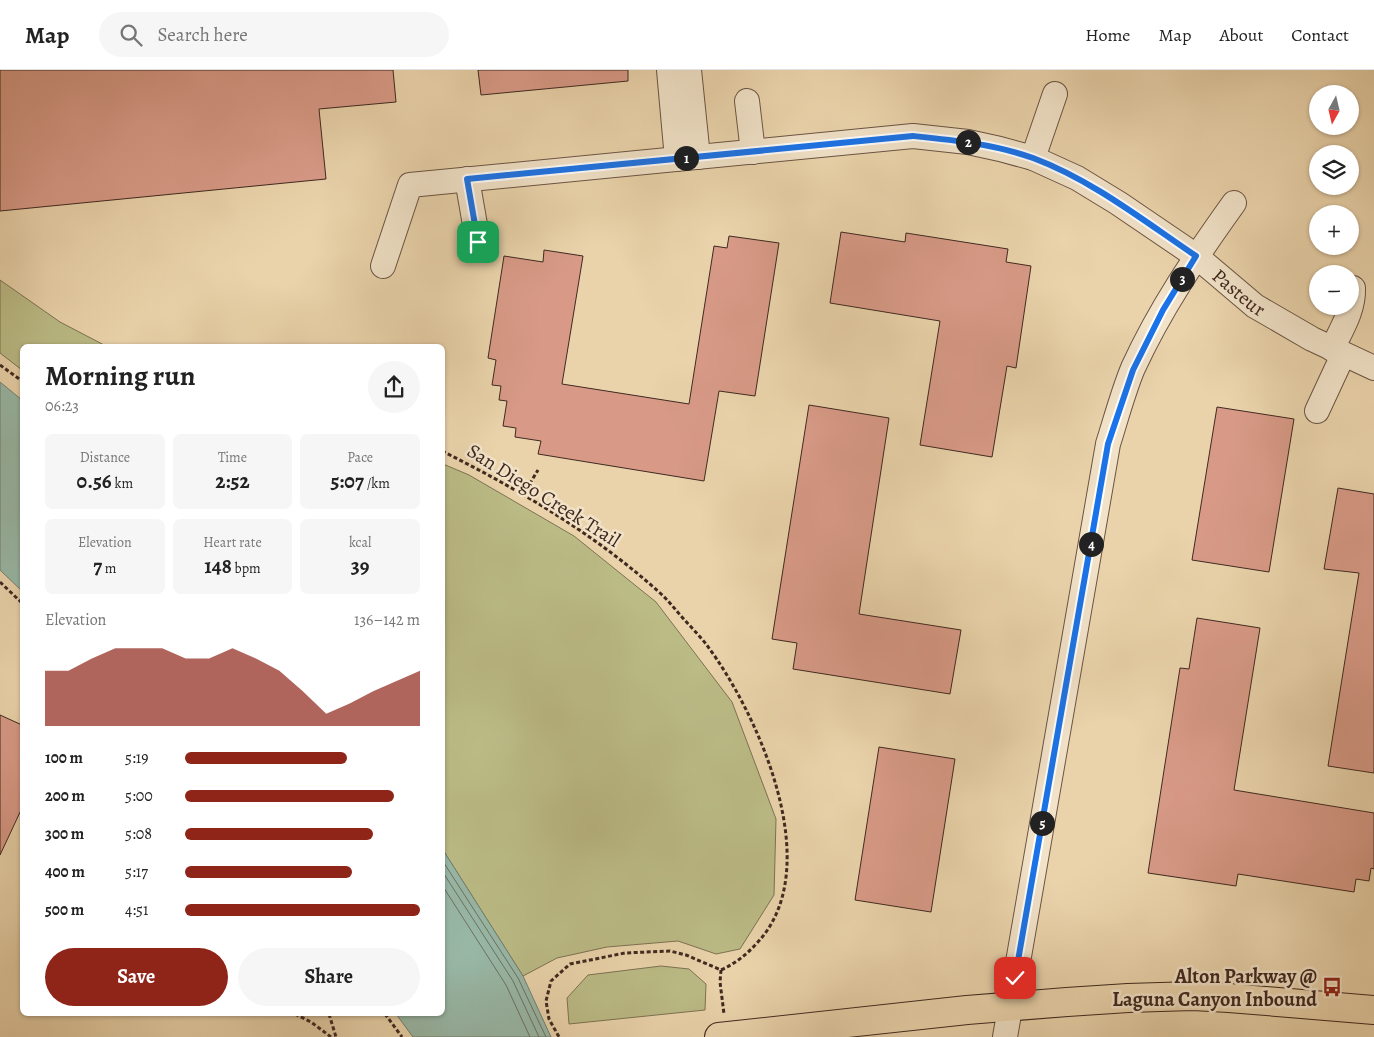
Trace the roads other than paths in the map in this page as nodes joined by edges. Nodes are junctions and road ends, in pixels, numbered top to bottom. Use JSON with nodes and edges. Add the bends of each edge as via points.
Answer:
{"nodes":[{"id":1,"x":669,"y":70,"type":"edge"},
{"id":2,"x":689,"y":70,"type":"edge"},
{"id":3,"x":1055,"y":94,"type":"dead end"},
{"id":4,"x":747,"y":101,"type":"dead end"},
{"id":5,"x":752,"y":152,"type":"junction"},
{"id":6,"x":688,"y":158,"type":"junction"},
{"id":7,"x":1033,"y":158,"type":"junction"},
{"id":8,"x":467,"y":179,"type":"junction"},
{"id":9,"x":1234,"y":203,"type":"dead end"},
{"id":10,"x":478,"y":242,"type":"dead end"},
{"id":11,"x":1196,"y":256,"type":"junction"},
{"id":12,"x":383,"y":266,"type":"dead end"},
{"id":13,"x":1349,"y":315,"type":"edge"},
{"id":14,"x":1338,"y":352,"type":"junction"},
{"id":15,"x":1374,"y":368,"type":"edge"},
{"id":16,"x":1316,"y":411,"type":"dead end"},
{"id":17,"x":1010,"y":1008,"type":"junction"},
{"id":18,"x":1374,"y":1010,"type":"edge"},
{"id":19,"x":722,"y":1037,"type":"edge"},
{"id":20,"x":1005,"y":1037,"type":"edge"}],
"edges":[{"from":1,"to":6,"type":"street"},
{"from":2,"to":6,"type":"street"},
{"from":3,"to":7,"type":"street"},
{"from":4,"to":5,"type":"street"},
{"from":5,"to":6,"type":"street","name":"Pasteur"},
{"from":5,"to":7,"type":"street","name":"Pasteur","via":[[913,136],[968,142]]},
{"from":6,"to":8,"type":"street","name":"Pasteur"},
{"from":7,"to":11,"type":"street","name":"Pasteur","via":[[1077,178]]},
{"from":8,"to":10,"type":"street"},
{"from":8,"to":12,"type":"street","name":"Pasteur","via":[[410,185]]},
{"from":9,"to":11,"type":"street"},
{"from":11,"to":14,"type":"street","name":"Pasteur","via":[[1254,306]]},
{"from":11,"to":17,"type":"street","via":[[1163,310],[1133,370],[1108,444]]},
{"from":13,"to":14,"type":"street"},
{"from":14,"to":15,"type":"street","name":"Pasteur"},
{"from":14,"to":16,"type":"street"},
{"from":17,"to":18,"type":"main road","via":[[1193,996]]},
{"from":17,"to":19,"type":"main road"},
{"from":17,"to":20,"type":"street"}]}
